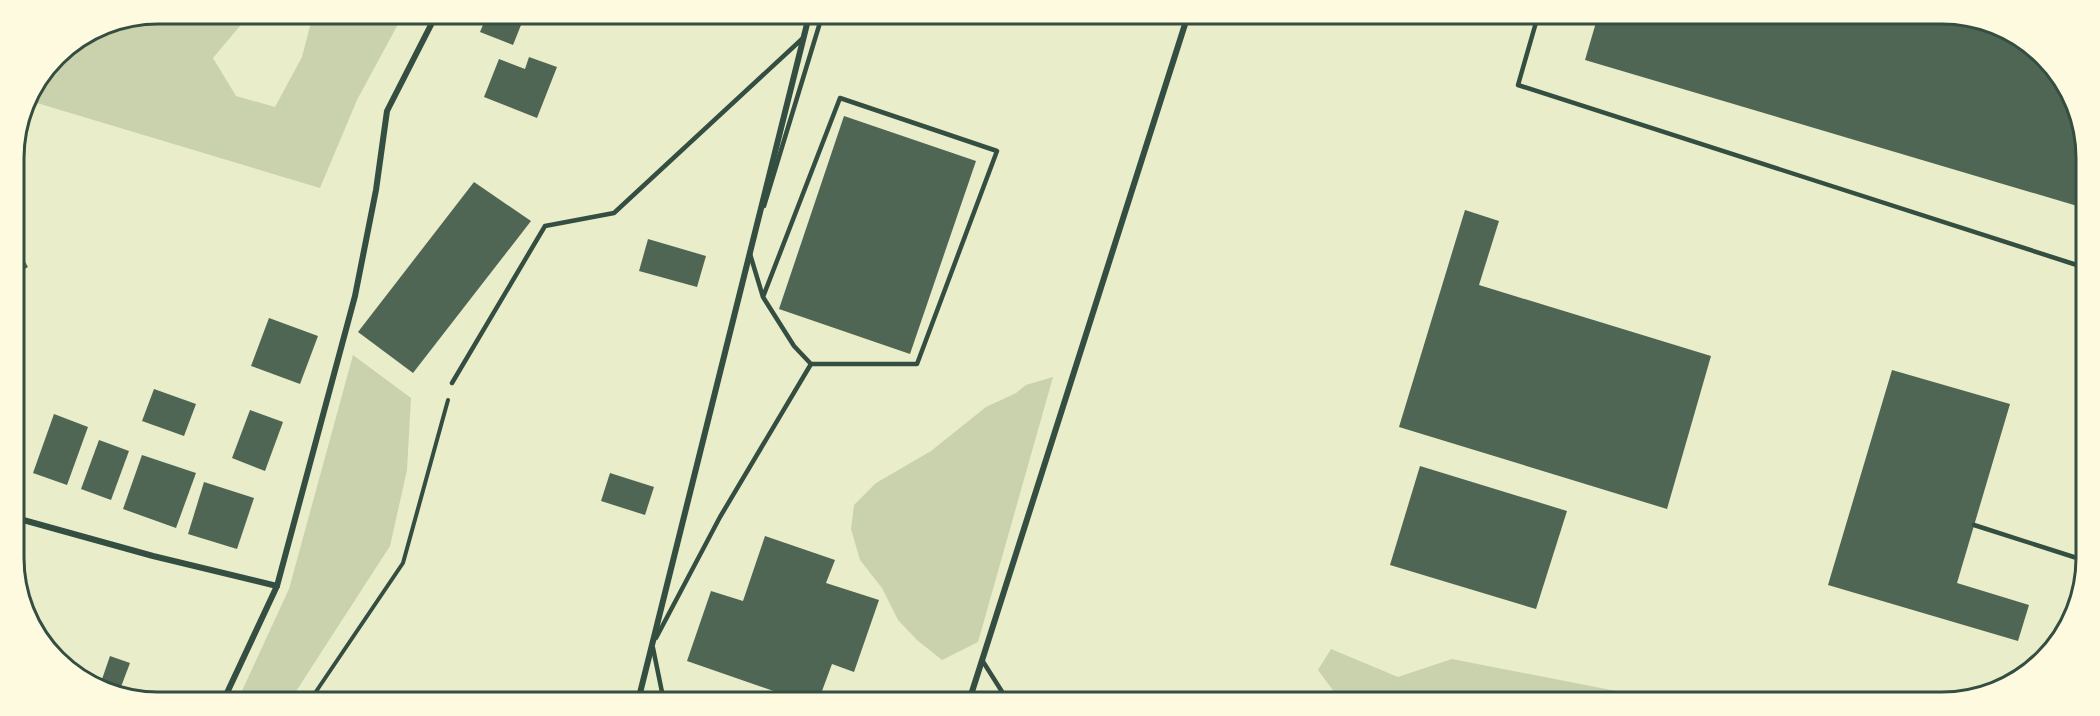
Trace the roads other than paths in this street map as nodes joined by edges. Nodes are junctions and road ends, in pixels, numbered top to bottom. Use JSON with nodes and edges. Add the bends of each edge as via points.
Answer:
{"nodes":[{"id":1,"x":431,"y":24,"type":"edge"},
{"id":2,"x":807,"y":24,"type":"edge"},
{"id":3,"x":820,"y":24,"type":"edge"},
{"id":4,"x":1185,"y":24,"type":"edge"},
{"id":5,"x":1536,"y":24,"type":"edge"},
{"id":6,"x":804,"y":37,"type":"junction"},
{"id":7,"x":750,"y":254,"type":"junction"},
{"id":8,"x":2076,"y":264,"type":"edge"},
{"id":9,"x":763,"y":297,"type":"junction"},
{"id":10,"x":811,"y":364,"type":"junction"},
{"id":11,"x":452,"y":383,"type":"road end"},
{"id":12,"x":24,"y":520,"type":"edge"},
{"id":13,"x":1974,"y":525,"type":"dead end"},
{"id":14,"x":2076,"y":558,"type":"edge"},
{"id":15,"x":277,"y":586,"type":"junction"},
{"id":16,"x":652,"y":646,"type":"junction"},
{"id":17,"x":982,"y":660,"type":"junction"},
{"id":18,"x":227,"y":692,"type":"edge"},
{"id":19,"x":640,"y":692,"type":"edge"},
{"id":20,"x":662,"y":692,"type":"edge"},
{"id":21,"x":972,"y":692,"type":"edge"},
{"id":22,"x":1002,"y":692,"type":"edge"}],
"edges":[{"from":1,"to":15,"type":"street","via":[[387,111],[355,296]]},
{"from":2,"to":6,"type":"street"},
{"from":3,"to":7,"type":"lane"},
{"from":4,"to":17,"type":"street"},
{"from":5,"to":8,"type":"lane","via":[[1518,85]]},
{"from":6,"to":7,"type":"street"},
{"from":6,"to":11,"type":"lane","via":[[614,213],[545,226]]},
{"from":7,"to":9,"type":"lane"},
{"from":7,"to":16,"type":"street"},
{"from":9,"to":10,"type":"lane","via":[[794,346]]},
{"from":9,"to":10,"type":"lane","via":[[840,98],[997,150],[916,364]]},
{"from":10,"to":16,"type":"lane","via":[[720,517]]},
{"from":12,"to":15,"type":"street"},
{"from":13,"to":14,"type":"lane"},
{"from":15,"to":18,"type":"street"},
{"from":16,"to":19,"type":"street"},
{"from":16,"to":20,"type":"lane"},
{"from":17,"to":21,"type":"street"},
{"from":17,"to":22,"type":"lane"}]}
